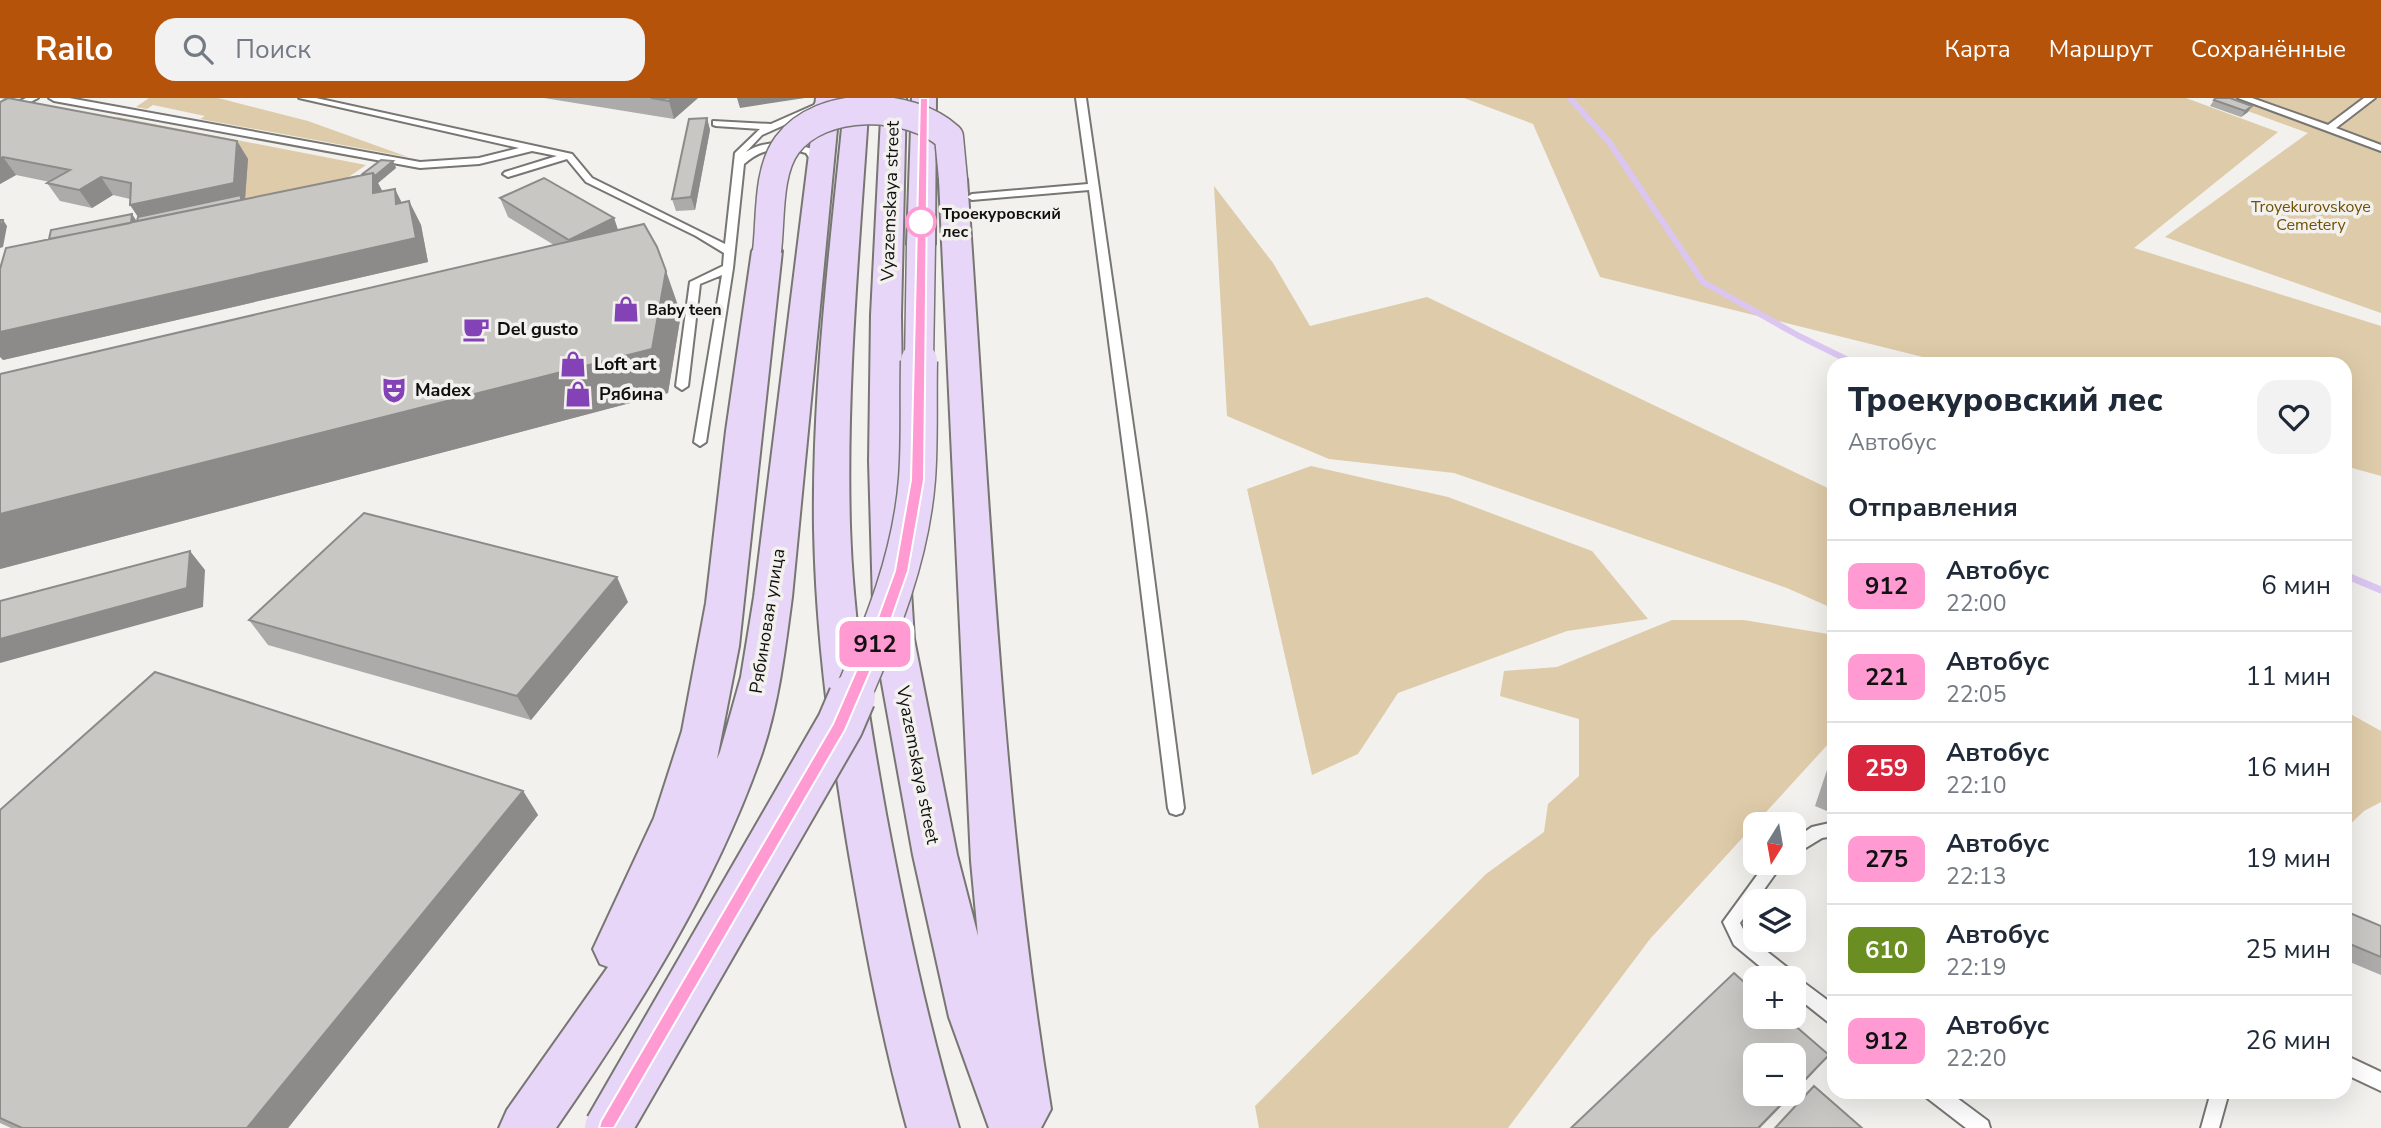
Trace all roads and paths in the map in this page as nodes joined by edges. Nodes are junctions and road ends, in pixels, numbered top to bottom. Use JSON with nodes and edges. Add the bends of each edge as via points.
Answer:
{"nodes":[{"id":1,"x":33,"y":98,"type":"edge"},
{"id":2,"x":54,"y":98,"type":"edge"},
{"id":3,"x":304,"y":98,"type":"edge"},
{"id":4,"x":826,"y":98,"type":"edge"},
{"id":5,"x":857,"y":98,"type":"edge"},
{"id":6,"x":894,"y":98,"type":"edge"},
{"id":7,"x":924,"y":98,"type":"edge"},
{"id":8,"x":1081,"y":98,"type":"edge"},
{"id":9,"x":2243,"y":98,"type":"edge"},
{"id":10,"x":2369,"y":98,"type":"edge"},
{"id":11,"x":2381,"y":102,"type":"edge"},
{"id":12,"x":0,"y":116,"type":"edge"},
{"id":13,"x":716,"y":122,"type":"dead end"},
{"id":14,"x":771,"y":127,"type":"junction"},
{"id":15,"x":2329,"y":129,"type":"junction"},
{"id":16,"x":535,"y":147,"type":"junction"},
{"id":17,"x":2381,"y":148,"type":"edge"},
{"id":18,"x":569,"y":156,"type":"junction"},
{"id":19,"x":818,"y":164,"type":"junction"},
{"id":20,"x":737,"y":165,"type":"junction"},
{"id":21,"x":508,"y":174,"type":"dead end"},
{"id":22,"x":1092,"y":187,"type":"junction"},
{"id":23,"x":972,"y":197,"type":"dead end"},
{"id":24,"x":748,"y":251,"type":"junction"},
{"id":25,"x":728,"y":268,"type":"junction"},
{"id":26,"x":682,"y":386,"type":"dead end"},
{"id":27,"x":700,"y":442,"type":"dead end"},
{"id":28,"x":1176,"y":808,"type":"dead end"},
{"id":29,"x":1827,"y":830,"type":"edge"},
{"id":30,"x":1806,"y":840,"type":"edge"},
{"id":31,"x":1766,"y":875,"type":"edge"},
{"id":32,"x":1772,"y":966,"type":"edge"},
{"id":33,"x":1806,"y":994,"type":"edge"},
{"id":34,"x":1827,"y":1010,"type":"edge"},
{"id":35,"x":2352,"y":1068,"type":"edge"},
{"id":36,"x":2381,"y":1082,"type":"edge"},
{"id":37,"x":1943,"y":1099,"type":"edge"},
{"id":38,"x":2218,"y":1099,"type":"edge"},
{"id":39,"x":530,"y":1122,"type":"edge"},
{"id":40,"x":931,"y":1126,"type":"edge"},
{"id":41,"x":608,"y":1128,"type":"edge"},
{"id":42,"x":1014,"y":1128,"type":"edge"},
{"id":43,"x":1027,"y":1128,"type":"edge"},
{"id":44,"x":1981,"y":1128,"type":"edge"},
{"id":45,"x":2210,"y":1128,"type":"edge"}],
"edges":[{"from":1,"to":12,"type":"lane"},
{"from":2,"to":16,"type":"lane","via":[[421,165],[479,161]]},
{"from":3,"to":16,"type":"lane"},
{"from":4,"to":14,"type":"lane","via":[[817,107]]},
{"from":4,"to":19,"type":"main road","name":"Рябиновая улица"},
{"from":5,"to":40,"type":"main road","via":[[832,483],[837,619],[889,953]]},
{"from":6,"to":42,"type":"main road","name":"Vyazemskaya street","via":[[886,461],[894,639],[935,855],[974,1017]]},
{"from":7,"to":41,"type":"main road","bridge":true,"via":[[917,480],[901,571],[840,725]]},
{"from":8,"to":22,"type":"lane"},
{"from":9,"to":15,"type":"lane"},
{"from":10,"to":11,"type":"lane"},
{"from":10,"to":15,"type":"lane"},
{"from":13,"to":14,"type":"lane"},
{"from":14,"to":20,"type":"lane","via":[[745,145]]},
{"from":15,"to":17,"type":"lane"},
{"from":16,"to":18,"type":"lane"},
{"from":18,"to":21,"type":"lane"},
{"from":18,"to":24,"type":"lane","via":[[589,180],[700,234]]},
{"from":19,"to":20,"type":"lane","via":[[809,151],[783,145],[758,148]]},
{"from":19,"to":39,"type":"main road","name":"Рябиновая улица","via":[[773,597],[761,677],[741,752],[698,854],[615,1002]]},
{"from":20,"to":24,"type":"lane"},
{"from":22,"to":23,"type":"lane"},
{"from":22,"to":28,"type":"lane"},
{"from":24,"to":25,"type":"lane"},
{"from":24,"to":39,"type":"main road","via":[[744,429],[726,607],[709,704],[691,773],[657,867]]},
{"from":24,"to":43,"type":"main road","bridge":true,"via":[[781,155],[797,133],[855,110],[897,110],[939,124],[949,137],[994,861]]},
{"from":25,"to":26,"type":"lane","via":[[695,282]]},
{"from":25,"to":27,"type":"lane"},
{"from":29,"to":30,"type":"lane"},
{"from":31,"to":32,"type":"lane","via":[[1731,922],[1740,940]]},
{"from":33,"to":34,"type":"lane"},
{"from":35,"to":36,"type":"lane"},
{"from":37,"to":44,"type":"lane"},
{"from":38,"to":45,"type":"lane"}]}
